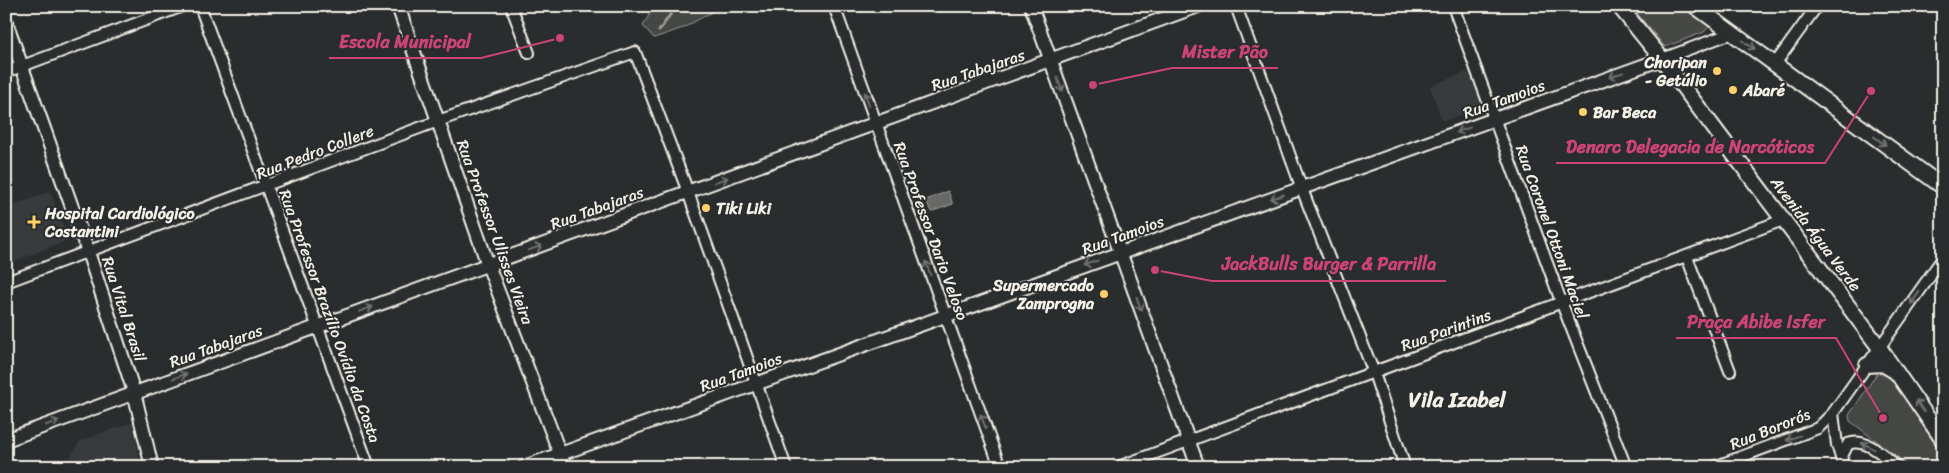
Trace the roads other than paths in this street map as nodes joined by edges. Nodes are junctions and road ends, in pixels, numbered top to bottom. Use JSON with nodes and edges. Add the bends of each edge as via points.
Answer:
{"nodes":[{"id":1,"x":183,"y":6,"type":"edge"},
{"id":2,"x":200,"y":6,"type":"edge"},
{"id":3,"x":398,"y":6,"type":"edge"},
{"id":4,"x":511,"y":6,"type":"edge"},
{"id":5,"x":834,"y":6,"type":"edge"},
{"id":6,"x":1031,"y":6,"type":"edge"},
{"id":7,"x":1198,"y":6,"type":"edge"},
{"id":8,"x":1236,"y":6,"type":"edge"},
{"id":9,"x":1453,"y":6,"type":"edge"},
{"id":10,"x":1619,"y":6,"type":"edge"},
{"id":11,"x":1695,"y":6,"type":"edge"},
{"id":12,"x":1817,"y":6,"type":"edge"},
{"id":13,"x":6,"y":22,"type":"edge"},
{"id":14,"x":1732,"y":33,"type":"junction"},
{"id":15,"x":529,"y":52,"type":"dead end"},
{"id":16,"x":1662,"y":59,"type":"junction"},
{"id":17,"x":1051,"y":61,"type":"junction"},
{"id":18,"x":1775,"y":64,"type":"junction"},
{"id":19,"x":23,"y":66,"type":"junction"},
{"id":20,"x":6,"y":72,"type":"edge"},
{"id":21,"x":1494,"y":119,"type":"junction"},
{"id":22,"x":438,"y":121,"type":"junction"},
{"id":23,"x":876,"y":123,"type":"junction"},
{"id":24,"x":267,"y":186,"type":"junction"},
{"id":25,"x":1943,"y":187,"type":"edge"},
{"id":26,"x":1302,"y":189,"type":"junction"},
{"id":27,"x":688,"y":192,"type":"junction"},
{"id":28,"x":1783,"y":220,"type":"junction"},
{"id":29,"x":88,"y":252,"type":"junction"},
{"id":30,"x":1120,"y":253,"type":"junction"},
{"id":31,"x":1687,"y":257,"type":"junction"},
{"id":32,"x":1943,"y":258,"type":"edge"},
{"id":33,"x":488,"y":265,"type":"junction"},
{"id":34,"x":6,"y":282,"type":"edge"},
{"id":35,"x":1562,"y":304,"type":"junction"},
{"id":36,"x":945,"y":315,"type":"junction"},
{"id":37,"x":318,"y":326,"type":"junction"},
{"id":38,"x":1879,"y":347,"type":"junction"},
{"id":39,"x":1867,"y":365,"type":"junction"},
{"id":40,"x":1730,"y":371,"type":"dead end"},
{"id":41,"x":1897,"y":372,"type":"junction"},
{"id":42,"x":1374,"y":373,"type":"junction"},
{"id":43,"x":756,"y":384,"type":"junction"},
{"id":44,"x":134,"y":392,"type":"junction"},
{"id":45,"x":1833,"y":413,"type":"junction"},
{"id":46,"x":6,"y":440,"type":"edge"},
{"id":47,"x":1189,"y":440,"type":"junction"},
{"id":48,"x":1943,"y":440,"type":"edge"},
{"id":49,"x":560,"y":454,"type":"junction"},
{"id":50,"x":1842,"y":462,"type":"edge"},
{"id":51,"x":152,"y":467,"type":"edge"},
{"id":52,"x":369,"y":467,"type":"edge"},
{"id":53,"x":524,"y":467,"type":"edge"},
{"id":54,"x":565,"y":467,"type":"edge"},
{"id":55,"x":786,"y":467,"type":"edge"},
{"id":56,"x":1000,"y":467,"type":"edge"},
{"id":57,"x":1118,"y":467,"type":"edge"},
{"id":58,"x":1198,"y":467,"type":"edge"},
{"id":59,"x":1405,"y":467,"type":"edge"},
{"id":60,"x":1626,"y":467,"type":"edge"},
{"id":61,"x":1714,"y":467,"type":"edge"},
{"id":62,"x":1898,"y":467,"type":"edge"}],
"edges":[{"from":1,"to":19,"type":"street"},
{"from":2,"to":24,"type":"street","name":"Rua Professor Brazílio Ovídio da Costa"},
{"from":3,"to":22,"type":"street","name":"Rua Professor Ulisses Vieira"},
{"from":4,"to":15,"type":"street"},
{"from":23,"to":5,"type":"street","name":"Rua Professor Dario Veloso","one_way":true},
{"from":6,"to":17,"type":"street"},
{"from":7,"to":17,"type":"street","name":"Rua Tabajaras"},
{"from":8,"to":26,"type":"street"},
{"from":9,"to":21,"type":"street","name":"Rua Coronel Ottoni Maciel"},
{"from":10,"to":16,"type":"main road","name":"Avenida Água Verde"},
{"from":11,"to":14,"type":"main road"},
{"from":12,"to":18,"type":"street"},
{"from":13,"to":19,"type":"street","name":"Rua Vital Brasil"},
{"from":14,"to":16,"type":"street","name":"Rua Tamoios"},
{"from":14,"to":18,"type":"main road","one_way":true},
{"from":16,"to":21,"type":"street","name":"Rua Tamoios","one_way":true},
{"from":16,"to":28,"type":"main road","name":"Avenida Água Verde"},
{"from":17,"to":23,"type":"street","name":"Rua Tabajaras"},
{"from":17,"to":30,"type":"street","one_way":true},
{"from":18,"to":25,"type":"main road","one_way":true},
{"from":19,"to":20,"type":"street"},
{"from":19,"to":29,"type":"street","name":"Rua Vital Brasil"},
{"from":21,"to":26,"type":"street","name":"Rua Tamoios","one_way":true},
{"from":21,"to":35,"type":"street","name":"Rua Coronel Ottoni Maciel"},
{"from":22,"to":24,"type":"street","name":"Rua Pedro Collere"},
{"from":22,"to":27,"type":"street","name":"Rua Pedro Collere","via":[[635,52]]},
{"from":22,"to":33,"type":"street","name":"Rua Professor Ulisses Vieira"},
{"from":27,"to":23,"type":"street","name":"Rua Tabajaras","one_way":true},
{"from":36,"to":23,"type":"street","name":"Rua Professor Dario Veloso","one_way":true},
{"from":24,"to":29,"type":"street","name":"Rua Pedro Collere"},
{"from":24,"to":37,"type":"street","name":"Rua Professor Brazílio Ovídio da Costa"},
{"from":26,"to":30,"type":"street","name":"Rua Tamoios","one_way":true},
{"from":26,"to":42,"type":"street"},
{"from":33,"to":27,"type":"street","name":"Rua Tabajaras","one_way":true},
{"from":27,"to":43,"type":"street"},
{"from":28,"to":31,"type":"street","name":"Rua Parintins"},
{"from":28,"to":38,"type":"main road","name":"Avenida Água Verde"},
{"from":29,"to":34,"type":"street","name":"Rua Pedro Collere"},
{"from":29,"to":44,"type":"street","name":"Rua Vital Brasil"},
{"from":30,"to":36,"type":"street","name":"Rua Tamoios","one_way":true},
{"from":30,"to":47,"type":"street","one_way":true},
{"from":31,"to":35,"type":"street","name":"Rua Parintins"},
{"from":31,"to":40,"type":"street"},
{"from":32,"to":38,"type":"street","name":"Rua Bororós","one_way":true},
{"from":37,"to":33,"type":"street","name":"Rua Tabajaras","one_way":true},
{"from":33,"to":49,"type":"street","name":"Rua Professor Ulisses Vieira"},
{"from":35,"to":42,"type":"street","name":"Rua Parintins"},
{"from":35,"to":60,"type":"street","name":"Rua Coronel Ottoni Maciel"},
{"from":36,"to":43,"type":"street","name":"Rua Tamoios"},
{"from":56,"to":36,"type":"street","name":"Rua Professor Dario Veloso","one_way":true},
{"from":44,"to":37,"type":"street","name":"Rua Tabajaras","one_way":true},
{"from":37,"to":52,"type":"street","name":"Rua Professor Brazílio Ovídio da Costa"},
{"from":38,"to":39,"type":"street","name":"Rua Bororós"},
{"from":38,"to":41,"type":"main road","name":"Avenida Água Verde"},
{"from":39,"to":41,"type":"main road","via":[[1883,364]]},
{"from":39,"to":45,"type":"street","name":"Rua Bororós"},
{"from":48,"to":41,"type":"main road","name":"Avenida Água Verde","one_way":true},
{"from":42,"to":47,"type":"street","name":"Rua Parintins"},
{"from":42,"to":59,"type":"street"},
{"from":43,"to":49,"type":"street","name":"Rua Tamoios"},
{"from":43,"to":55,"type":"street"},
{"from":46,"to":44,"type":"street","name":"Rua Tabajaras","one_way":true},
{"from":44,"to":51,"type":"street","name":"Rua Vital Brasil"},
{"from":45,"to":50,"type":"street"},
{"from":45,"to":61,"type":"street","name":"Rua Bororós","one_way":true,"via":[[1818,428]]},
{"from":47,"to":57,"type":"street","name":"Rua Parintins"},
{"from":47,"to":58,"type":"street"},
{"from":49,"to":53,"type":"street","name":"Rua Tamoios"},
{"from":49,"to":54,"type":"street","name":"Rua Professor Ulisses Vieira"},
{"from":62,"to":50,"type":"street","one_way":true,"via":[[1872,447],[1859,442],[1848,444]]}]}
